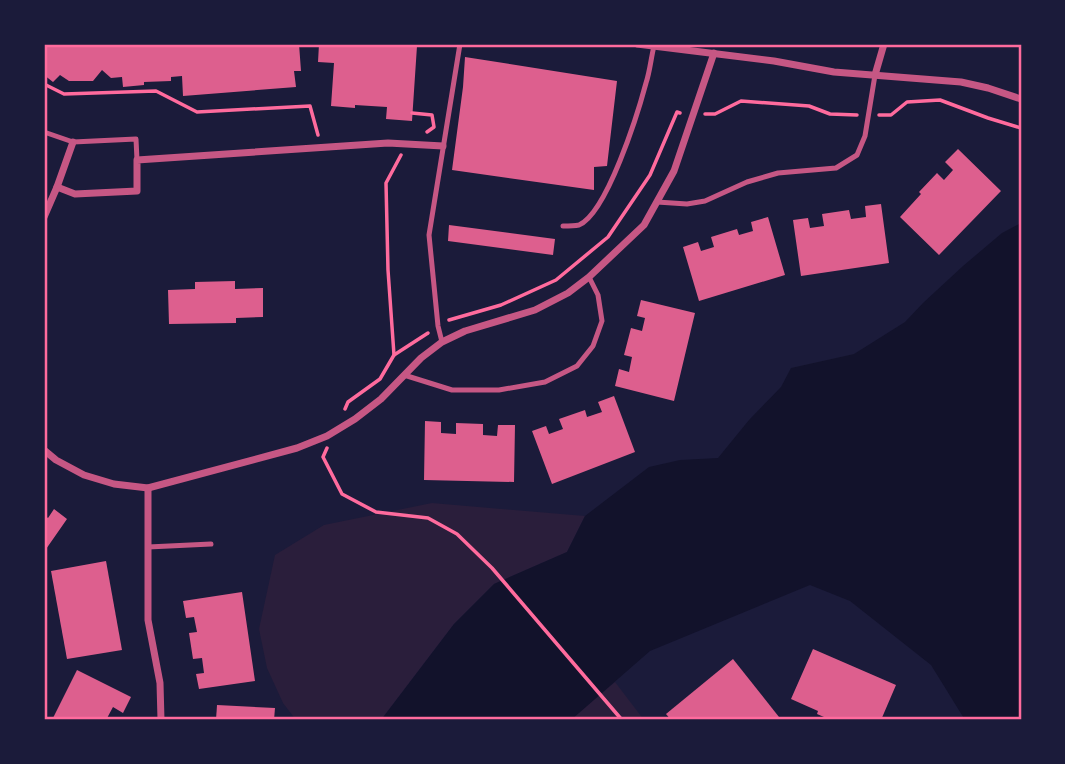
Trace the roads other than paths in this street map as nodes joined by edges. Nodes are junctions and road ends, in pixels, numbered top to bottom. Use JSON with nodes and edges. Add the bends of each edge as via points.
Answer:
{"nodes":[{"id":1,"x":460,"y":44,"type":"edge"},
{"id":2,"x":637,"y":44,"type":"edge"},
{"id":3,"x":715,"y":44,"type":"edge"},
{"id":4,"x":884,"y":44,"type":"edge"},
{"id":5,"x":654,"y":46,"type":"junction"},
{"id":6,"x":714,"y":53,"type":"junction"},
{"id":7,"x":875,"y":75,"type":"junction"},
{"id":8,"x":1021,"y":99,"type":"edge"},
{"id":9,"x":44,"y":132,"type":"edge"},
{"id":10,"x":72,"y":142,"type":"junction"},
{"id":11,"x":443,"y":146,"type":"junction"},
{"id":12,"x":137,"y":160,"type":"junction"},
{"id":13,"x":57,"y":187,"type":"junction"},
{"id":14,"x":657,"y":202,"type":"junction"},
{"id":15,"x":44,"y":217,"type":"edge"},
{"id":16,"x":563,"y":226,"type":"dead end"},
{"id":17,"x":589,"y":277,"type":"junction"},
{"id":18,"x":442,"y":342,"type":"junction"},
{"id":19,"x":404,"y":375,"type":"junction"},
{"id":20,"x":44,"y":450,"type":"edge"},
{"id":21,"x":148,"y":488,"type":"junction"},
{"id":22,"x":211,"y":544,"type":"dead end"},
{"id":23,"x":148,"y":547,"type":"junction"},
{"id":24,"x":161,"y":720,"type":"edge"}],
"edges":[{"from":1,"to":11,"type":"lane"},
{"from":2,"to":5,"type":"street"},
{"from":3,"to":6,"type":"lane"},
{"from":4,"to":7,"type":"street"},
{"from":5,"to":6,"type":"street"},
{"from":5,"to":16,"type":"lane","via":[[626,146],[602,199],[589,218]]},
{"from":6,"to":7,"type":"street"},
{"from":6,"to":14,"type":"street","via":[[674,171]]},
{"from":7,"to":8,"type":"street","via":[[961,82]]},
{"from":7,"to":14,"type":"lane","via":[[866,136],[857,155],[836,168],[778,173],[705,201]]},
{"from":9,"to":10,"type":"lane"},
{"from":10,"to":12,"type":"lane","via":[[136,139]]},
{"from":10,"to":13,"type":"street"},
{"from":11,"to":12,"type":"street","via":[[388,143]]},
{"from":11,"to":18,"type":"lane","via":[[429,235]]},
{"from":12,"to":13,"type":"street","via":[[137,191],[75,194]]},
{"from":13,"to":15,"type":"street"},
{"from":14,"to":17,"type":"street","via":[[644,225]]},
{"from":17,"to":18,"type":"street","via":[[535,310]]},
{"from":17,"to":19,"type":"lane","via":[[598,295],[602,321],[593,346],[577,366],[545,382],[499,390],[452,390]]},
{"from":18,"to":19,"type":"street"},
{"from":19,"to":21,"type":"street","via":[[355,419],[297,448]]},
{"from":20,"to":21,"type":"street","via":[[84,475]]},
{"from":21,"to":23,"type":"street"},
{"from":22,"to":23,"type":"lane"},
{"from":23,"to":24,"type":"street","via":[[148,620],[160,683]]}]}
